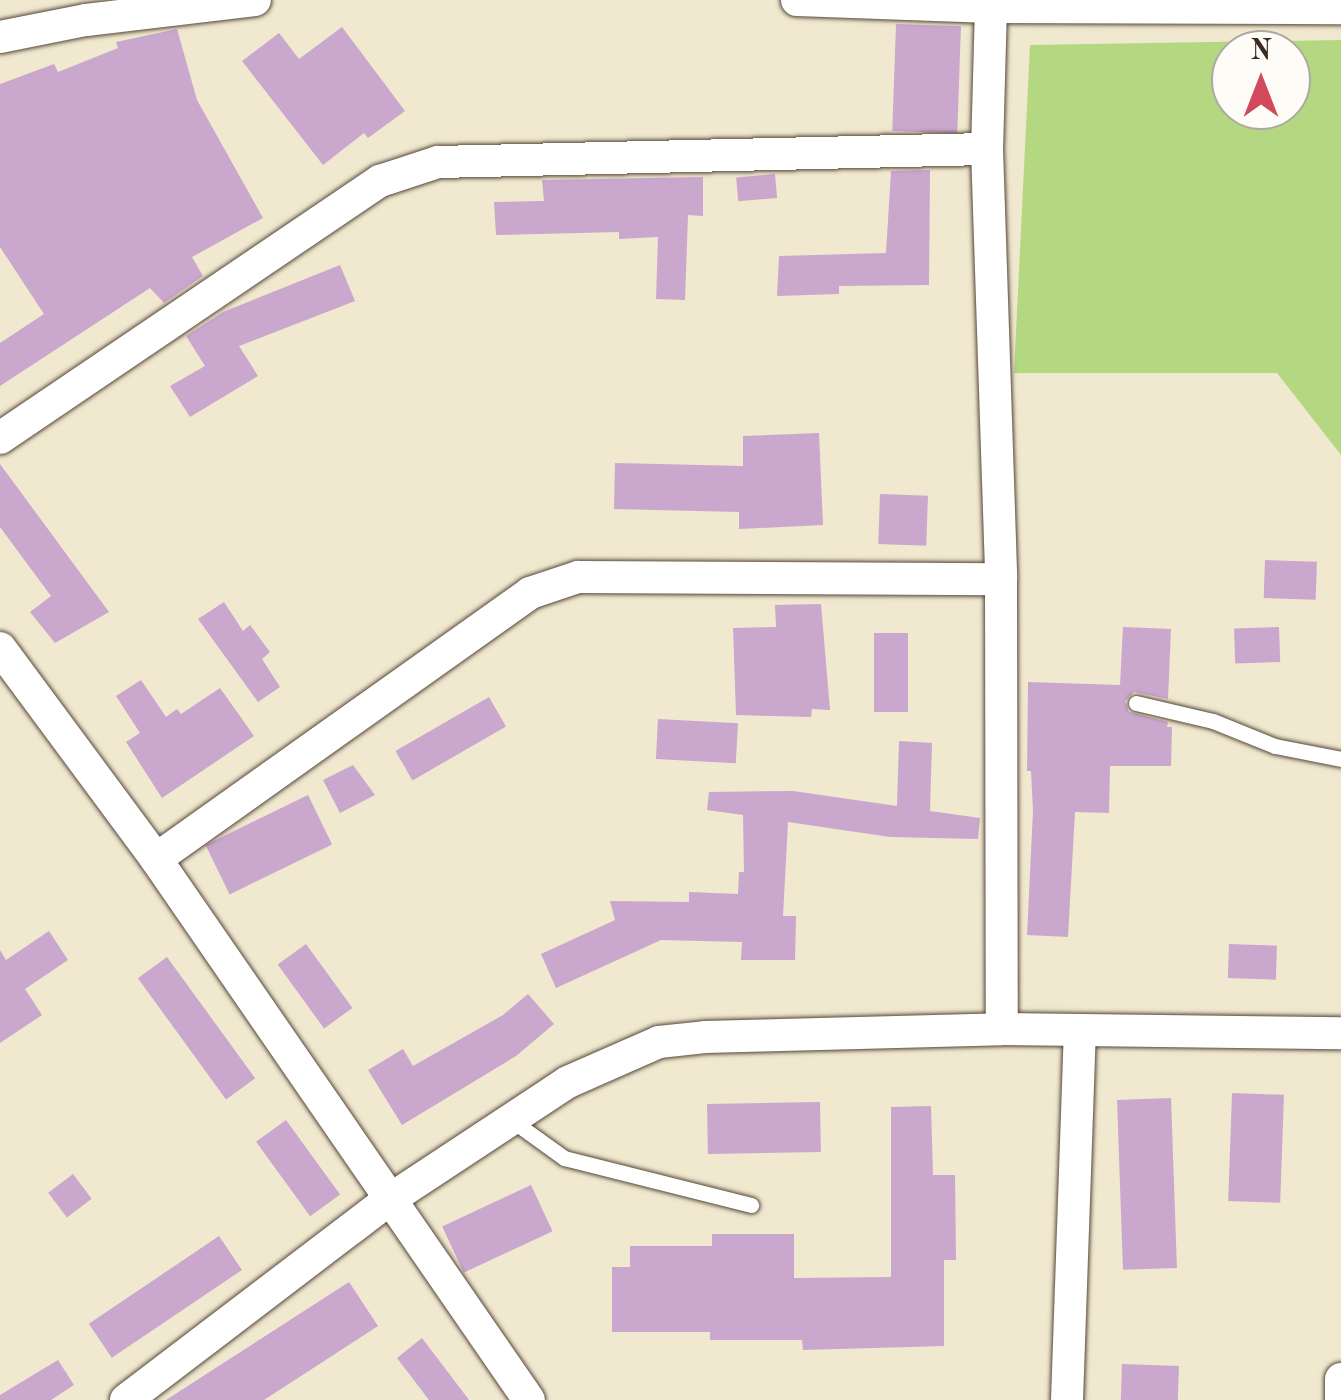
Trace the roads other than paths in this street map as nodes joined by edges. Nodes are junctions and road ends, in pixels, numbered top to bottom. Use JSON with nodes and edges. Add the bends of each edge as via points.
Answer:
{"nodes":[{"id":1,"x":255,"y":0,"type":"edge"},
{"id":2,"x":797,"y":0,"type":"edge"},
{"id":3,"x":991,"y":7,"type":"junction"},
{"id":4,"x":1341,"y":8,"type":"edge"},
{"id":5,"x":0,"y":37,"type":"edge"},
{"id":6,"x":987,"y":149,"type":"junction"},
{"id":7,"x":0,"y":438,"type":"edge"},
{"id":8,"x":1001,"y":579,"type":"junction"},
{"id":9,"x":0,"y":648,"type":"edge"},
{"id":10,"x":1136,"y":704,"type":"dead end"},
{"id":11,"x":1341,"y":759,"type":"edge"},
{"id":12,"x":156,"y":859,"type":"junction"},
{"id":13,"x":1002,"y":1029,"type":"junction"},
{"id":14,"x":1080,"y":1030,"type":"junction"},
{"id":15,"x":1341,"y":1033,"type":"edge"},
{"id":16,"x":510,"y":1119,"type":"junction"},
{"id":17,"x":389,"y":1200,"type":"junction"},
{"id":18,"x":752,"y":1205,"type":"dead end"},
{"id":19,"x":1341,"y":1379,"type":"edge"},
{"id":20,"x":126,"y":1400,"type":"edge"},
{"id":21,"x":530,"y":1400,"type":"edge"},
{"id":22,"x":1066,"y":1400,"type":"edge"},
{"id":23,"x":1340,"y":1400,"type":"edge"}],
"edges":[{"from":1,"to":5,"type":"street"},
{"from":2,"to":3,"type":"street"},
{"from":3,"to":4,"type":"street"},
{"from":3,"to":6,"type":"street"},
{"from":6,"to":7,"type":"street","via":[[438,162],[380,181]]},
{"from":6,"to":8,"type":"street"},
{"from":8,"to":12,"type":"street","via":[[578,577],[492,616]]},
{"from":8,"to":13,"type":"street"},
{"from":9,"to":12,"type":"street"},
{"from":10,"to":11,"type":"lane"},
{"from":12,"to":17,"type":"street"},
{"from":13,"to":14,"type":"street"},
{"from":13,"to":16,"type":"street","via":[[660,1042],[568,1082]]},
{"from":14,"to":15,"type":"street"},
{"from":14,"to":22,"type":"street"},
{"from":16,"to":17,"type":"street"},
{"from":16,"to":18,"type":"lane","via":[[564,1158]]},
{"from":17,"to":20,"type":"street"},
{"from":17,"to":21,"type":"street"},
{"from":19,"to":23,"type":"street"}]}
